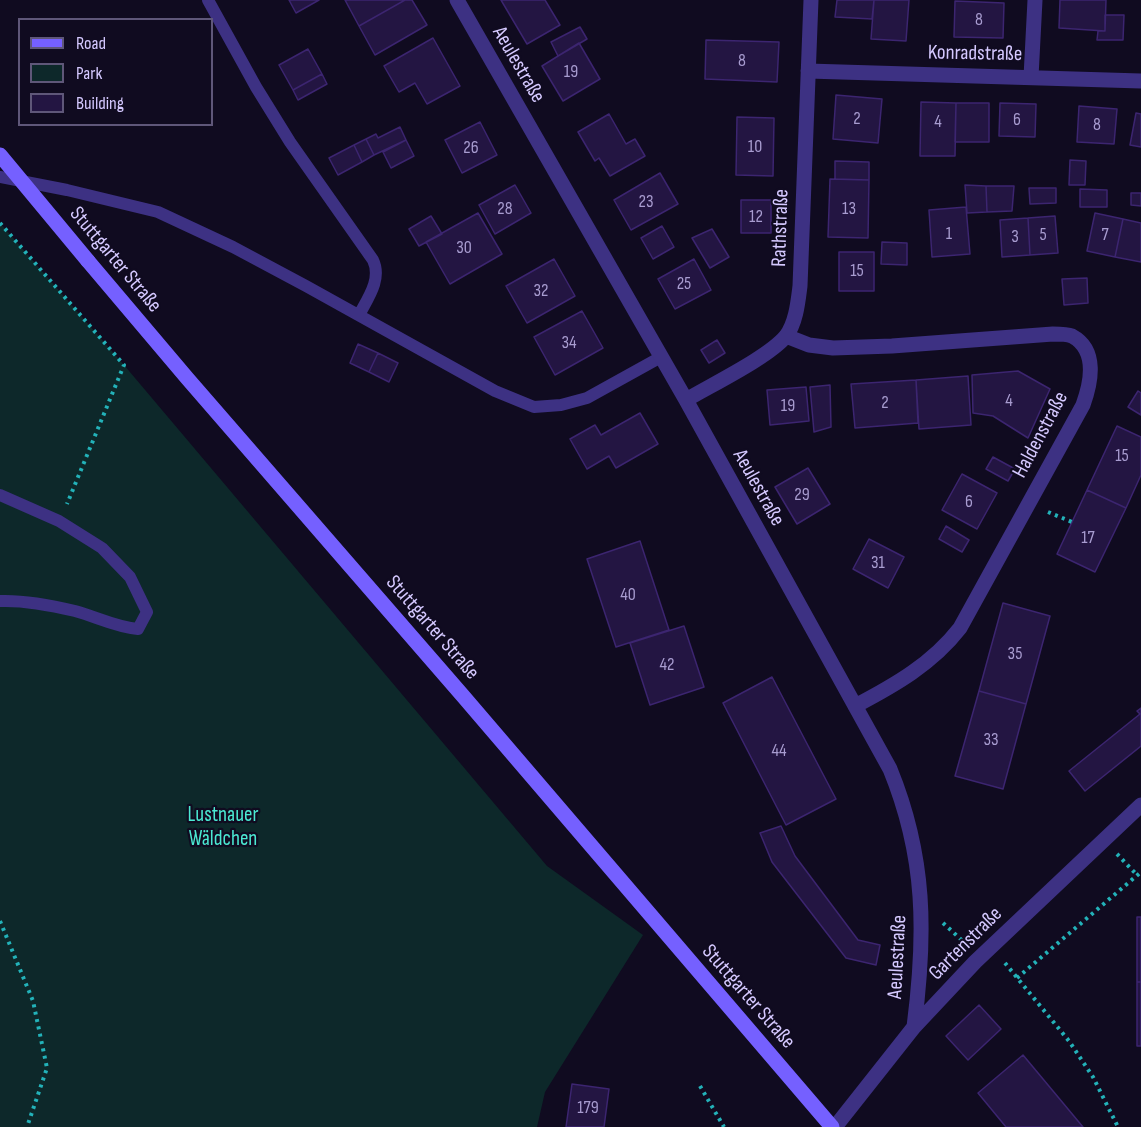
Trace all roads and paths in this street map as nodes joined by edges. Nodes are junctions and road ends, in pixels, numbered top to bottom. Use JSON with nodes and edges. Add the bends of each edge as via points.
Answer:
{"nodes":[{"id":1,"x":208,"y":0,"type":"edge"},
{"id":2,"x":457,"y":0,"type":"edge"},
{"id":3,"x":811,"y":0,"type":"edge"},
{"id":4,"x":1035,"y":0,"type":"edge"},
{"id":5,"x":808,"y":71,"type":"junction"},
{"id":6,"x":1031,"y":76,"type":"junction"},
{"id":7,"x":1141,"y":81,"type":"edge"},
{"id":8,"x":0,"y":155,"type":"edge"},
{"id":9,"x":0,"y":177,"type":"edge"},
{"id":10,"x":0,"y":223,"type":"edge"},
{"id":11,"x":359,"y":315,"type":"junction"},
{"id":12,"x":786,"y":336,"type":"junction"},
{"id":13,"x":661,"y":357,"type":"junction"},
{"id":14,"x":686,"y":400,"type":"junction"},
{"id":15,"x":0,"y":495,"type":"edge"},
{"id":16,"x":59,"y":521,"type":"junction"},
{"id":17,"x":0,"y":602,"type":"edge"},
{"id":18,"x":855,"y":706,"type":"junction"},
{"id":19,"x":1141,"y":805,"type":"edge"},
{"id":20,"x":1105,"y":840,"type":"junction"},
{"id":21,"x":1139,"y":874,"type":"edge"},
{"id":22,"x":922,"y":904,"type":"junction"},
{"id":23,"x":0,"y":921,"type":"edge"},
{"id":24,"x":991,"y":946,"type":"junction"},
{"id":25,"x":980,"y":957,"type":"junction"},
{"id":26,"x":1017,"y":978,"type":"junction"},
{"id":27,"x":914,"y":1027,"type":"junction"},
{"id":28,"x":700,"y":1086,"type":"dead end"},
{"id":29,"x":27,"y":1127,"type":"edge"},
{"id":30,"x":724,"y":1127,"type":"edge"},
{"id":31,"x":834,"y":1127,"type":"edge"},
{"id":32,"x":1118,"y":1127,"type":"edge"}],
"edges":[{"from":1,"to":11,"type":"lane","via":[[290,142],[377,268],[376,282]]},
{"from":2,"to":13,"type":"street","name":"Aeulestraße"},
{"from":3,"to":5,"type":"street","name":"Rathstraße"},
{"from":4,"to":6,"type":"street"},
{"from":5,"to":6,"type":"street","name":"Konradstraße"},
{"from":5,"to":12,"type":"street","name":"Rathstraße","via":[[800,286],[796,312]]},
{"from":6,"to":7,"type":"street","name":"Konradstraße"},
{"from":8,"to":31,"type":"main road","name":"Stuttgarter Straße","bridge":true,"via":[[187,378]]},
{"from":9,"to":11,"type":"lane","via":[[158,212]]},
{"from":10,"to":16,"type":"path","via":[[124,365]]},
{"from":11,"to":13,"type":"lane","via":[[455,370],[534,407],[587,398]]},
{"from":12,"to":14,"type":"street","via":[[767,352]]},
{"from":12,"to":18,"type":"street","name":"Haldenstraße","via":[[808,345],[833,348],[1070,335],[1088,356],[1092,374],[1083,405],[960,628],[947,644],[903,680]]},
{"from":13,"to":14,"type":"street","name":"Aeulestraße"},
{"from":14,"to":18,"type":"street","name":"Aeulestraße"},
{"from":15,"to":16,"type":"lane"},
{"from":16,"to":17,"type":"lane","via":[[102,548],[130,577],[147,612],[138,628],[21,600]]},
{"from":18,"to":22,"type":"street","name":"Aeulestraße","via":[[902,799]]},
{"from":19,"to":20,"type":"street","name":"Gartenstraße"},
{"from":20,"to":21,"type":"path"},
{"from":20,"to":24,"type":"street","name":"Gartenstraße"},
{"from":21,"to":26,"type":"path"},
{"from":22,"to":25,"type":"path"},
{"from":22,"to":27,"type":"street","name":"Aeulestraße","via":[[922,955]]},
{"from":23,"to":29,"type":"path","via":[[33,1001],[47,1068]]},
{"from":24,"to":25,"type":"street","name":"Gartenstraße"},
{"from":24,"to":26,"type":"path"},
{"from":25,"to":27,"type":"street","name":"Gartenstraße"},
{"from":26,"to":32,"type":"path","via":[[1087,1068]]},
{"from":27,"to":31,"type":"street","name":"Gartenstraße"},
{"from":28,"to":30,"type":"path"}]}
